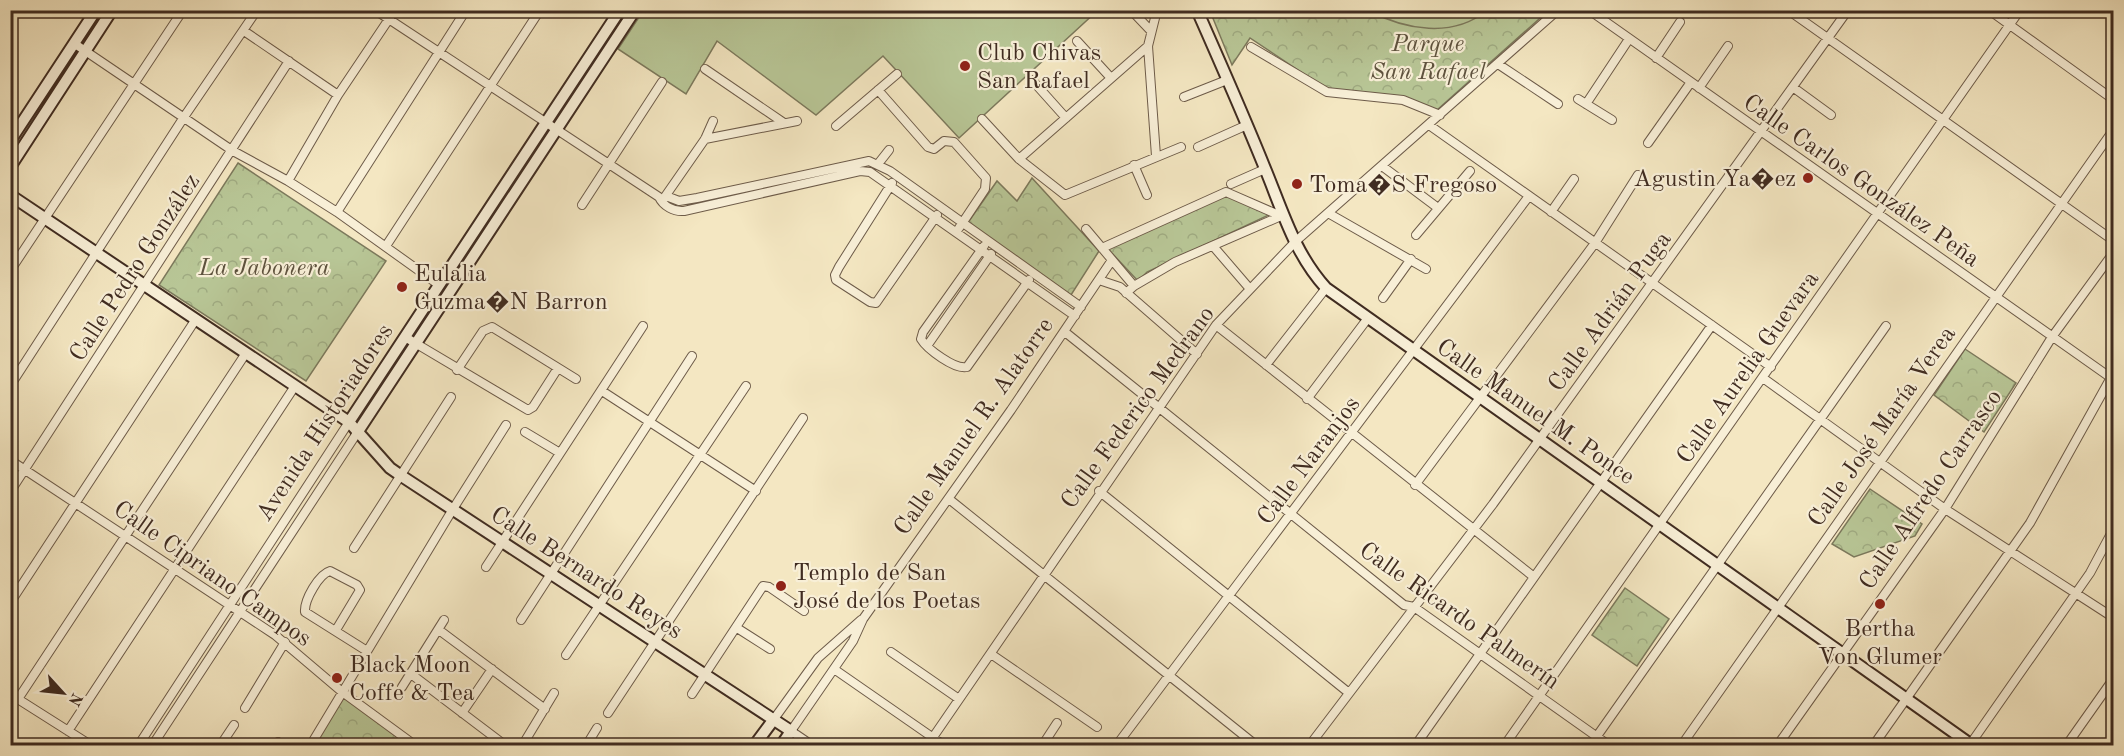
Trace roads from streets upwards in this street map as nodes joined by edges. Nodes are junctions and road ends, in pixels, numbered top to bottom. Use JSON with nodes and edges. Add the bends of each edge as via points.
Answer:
{"nodes":[{"id":1,"x":112,"y":10,"type":"edge"},
{"id":2,"x":183,"y":10,"type":"edge"},
{"id":3,"x":257,"y":10,"type":"edge"},
{"id":4,"x":375,"y":10,"type":"edge"},
{"id":5,"x":395,"y":10,"type":"edge"},
{"id":6,"x":466,"y":10,"type":"edge"},
{"id":7,"x":540,"y":10,"type":"edge"},
{"id":8,"x":620,"y":10,"type":"edge"},
{"id":9,"x":635,"y":10,"type":"edge"},
{"id":10,"x":1131,"y":10,"type":"edge"},
{"id":11,"x":1163,"y":10,"type":"edge"},
{"id":12,"x":1197,"y":10,"type":"edge"},
{"id":13,"x":1558,"y":10,"type":"edge"},
{"id":14,"x":1589,"y":10,"type":"edge"},
{"id":15,"x":1788,"y":10,"type":"edge"},
{"id":16,"x":1848,"y":10,"type":"edge"},
{"id":17,"x":1989,"y":10,"type":"edge"},
{"id":18,"x":2020,"y":10,"type":"edge"},
{"id":19,"x":91,"y":12,"type":"edge"},
{"id":20,"x":1156,"y":13,"type":"edge"},
{"id":21,"x":388,"y":20,"type":"junction"},
{"id":22,"x":1680,"y":22,"type":"dead end"},
{"id":23,"x":2010,"y":25,"type":"junction"},
{"id":24,"x":244,"y":31,"type":"junction"},
{"id":25,"x":1151,"y":31,"type":"junction"},
{"id":26,"x":1629,"y":39,"type":"junction"},
{"id":27,"x":1828,"y":39,"type":"junction"},
{"id":28,"x":1077,"y":41,"type":"dead end"},
{"id":29,"x":75,"y":44,"type":"junction"},
{"id":30,"x":1148,"y":46,"type":"junction"},
{"id":31,"x":1728,"y":46,"type":"dead end"},
{"id":32,"x":1251,"y":47,"type":"dead end"},
{"id":33,"x":85,"y":51,"type":"junction"},
{"id":34,"x":438,"y":52,"type":"junction"},
{"id":35,"x":1656,"y":58,"type":"junction"},
{"id":36,"x":289,"y":61,"type":"junction"},
{"id":37,"x":1498,"y":64,"type":"junction"},
{"id":38,"x":705,"y":69,"type":"dead end"},
{"id":39,"x":897,"y":74,"type":"dead end"},
{"id":40,"x":1111,"y":78,"type":"junction"},
{"id":41,"x":1032,"y":80,"type":"dead end"},
{"id":42,"x":1227,"y":80,"type":"junction"},
{"id":43,"x":662,"y":82,"type":"dead end"},
{"id":44,"x":1691,"y":82,"type":"junction"},
{"id":45,"x":135,"y":83,"type":"junction"},
{"id":46,"x":491,"y":87,"type":"junction"},
{"id":47,"x":1699,"y":88,"type":"junction"},
{"id":48,"x":1794,"y":88,"type":"junction"},
{"id":49,"x":878,"y":90,"type":"junction"},
{"id":50,"x":338,"y":95,"type":"junction"},
{"id":51,"x":1184,"y":97,"type":"dead end"},
{"id":52,"x":2114,"y":100,"type":"edge"},
{"id":53,"x":1558,"y":104,"type":"dead end"},
{"id":54,"x":1440,"y":115,"type":"junction"},
{"id":55,"x":1830,"y":115,"type":"dead end"},
{"id":56,"x":184,"y":117,"type":"junction"},
{"id":57,"x":1066,"y":118,"type":"junction"},
{"id":58,"x":982,"y":119,"type":"dead end"},
{"id":59,"x":1944,"y":119,"type":"junction"},
{"id":60,"x":1612,"y":120,"type":"dead end"},
{"id":61,"x":713,"y":121,"type":"dead end"},
{"id":62,"x":797,"y":121,"type":"dead end"},
{"id":63,"x":784,"y":123,"type":"junction"},
{"id":64,"x":1247,"y":125,"type":"junction"},
{"id":65,"x":1429,"y":125,"type":"junction"},
{"id":66,"x":550,"y":126,"type":"junction"},
{"id":67,"x":836,"y":126,"type":"dead end"},
{"id":68,"x":2114,"y":129,"type":"edge"},
{"id":69,"x":1762,"y":134,"type":"junction"},
{"id":70,"x":705,"y":139,"type":"junction"},
{"id":71,"x":10,"y":141,"type":"edge"},
{"id":72,"x":1648,"y":143,"type":"dead end"},
{"id":73,"x":1181,"y":147,"type":"dead end"},
{"id":74,"x":1198,"y":147,"type":"dead end"},
{"id":75,"x":889,"y":150,"type":"dead end"},
{"id":76,"x":233,"y":151,"type":"junction"},
{"id":77,"x":1156,"y":156,"type":"junction"},
{"id":78,"x":1019,"y":159,"type":"junction"},
{"id":79,"x":609,"y":164,"type":"junction"},
{"id":80,"x":878,"y":164,"type":"junction"},
{"id":81,"x":1134,"y":165,"type":"junction"},
{"id":82,"x":1382,"y":166,"type":"junction"},
{"id":83,"x":10,"y":167,"type":"edge"},
{"id":84,"x":1265,"y":169,"type":"junction"},
{"id":85,"x":1470,"y":171,"type":"dead end"},
{"id":86,"x":1638,"y":175,"type":"dead end"},
{"id":87,"x":896,"y":176,"type":"junction"},
{"id":88,"x":1574,"y":179,"type":"dead end"},
{"id":89,"x":288,"y":181,"type":"junction"},
{"id":90,"x":1231,"y":184,"type":"dead end"},
{"id":91,"x":891,"y":185,"type":"junction"},
{"id":92,"x":10,"y":195,"type":"edge"},
{"id":93,"x":1148,"y":195,"type":"dead end"},
{"id":94,"x":1529,"y":196,"type":"junction"},
{"id":95,"x":662,"y":198,"type":"junction"},
{"id":96,"x":697,"y":198,"type":"junction"},
{"id":97,"x":2062,"y":204,"type":"junction"},
{"id":98,"x":582,"y":205,"type":"dead end"},
{"id":99,"x":699,"y":207,"type":"junction"},
{"id":100,"x":1438,"y":208,"type":"junction"},
{"id":101,"x":941,"y":209,"type":"junction"},
{"id":102,"x":337,"y":212,"type":"junction"},
{"id":103,"x":1551,"y":212,"type":"junction"},
{"id":104,"x":1328,"y":213,"type":"junction"},
{"id":105,"x":1880,"y":213,"type":"junction"},
{"id":106,"x":1281,"y":216,"type":"junction"},
{"id":107,"x":936,"y":217,"type":"junction"},
{"id":108,"x":45,"y":218,"type":"junction"},
{"id":109,"x":962,"y":224,"type":"junction"},
{"id":110,"x":1086,"y":229,"type":"dead end"},
{"id":111,"x":956,"y":232,"type":"junction"},
{"id":112,"x":1416,"y":235,"type":"dead end"},
{"id":113,"x":1296,"y":241,"type":"junction"},
{"id":114,"x":2114,"y":241,"type":"edge"},
{"id":115,"x":987,"y":242,"type":"junction"},
{"id":116,"x":1595,"y":243,"type":"junction"},
{"id":117,"x":386,"y":246,"type":"junction"},
{"id":118,"x":1213,"y":246,"type":"junction"},
{"id":119,"x":995,"y":248,"type":"junction"},
{"id":120,"x":1102,"y":248,"type":"junction"},
{"id":121,"x":981,"y":250,"type":"junction"},
{"id":122,"x":2114,"y":252,"type":"edge"},
{"id":123,"x":98,"y":254,"type":"junction"},
{"id":124,"x":990,"y":256,"type":"junction"},
{"id":125,"x":1112,"y":260,"type":"junction"},
{"id":126,"x":1411,"y":260,"type":"junction"},
{"id":127,"x":1426,"y":269,"type":"dead end"},
{"id":128,"x":10,"y":271,"type":"edge"},
{"id":129,"x":1034,"y":274,"type":"junction"},
{"id":130,"x":1099,"y":280,"type":"junction"},
{"id":131,"x":1028,"y":283,"type":"junction"},
{"id":132,"x":1653,"y":284,"type":"junction"},
{"id":133,"x":146,"y":285,"type":"junction"},
{"id":134,"x":439,"y":285,"type":"junction"},
{"id":135,"x":1134,"y":285,"type":"junction"},
{"id":136,"x":1326,"y":288,"type":"junction"},
{"id":137,"x":1250,"y":289,"type":"junction"},
{"id":138,"x":1126,"y":293,"type":"junction"},
{"id":139,"x":1383,"y":298,"type":"dead end"},
{"id":140,"x":1994,"y":298,"type":"junction"},
{"id":141,"x":1081,"y":307,"type":"junction"},
{"id":142,"x":1075,"y":316,"type":"junction"},
{"id":143,"x":1368,"y":318,"type":"junction"},
{"id":144,"x":196,"y":319,"type":"junction"},
{"id":145,"x":1216,"y":325,"type":"junction"},
{"id":146,"x":1712,"y":325,"type":"junction"},
{"id":147,"x":643,"y":326,"type":"dead end"},
{"id":148,"x":1886,"y":326,"type":"dead end"},
{"id":149,"x":1065,"y":332,"type":"junction"},
{"id":150,"x":405,"y":337,"type":"junction"},
{"id":151,"x":2052,"y":338,"type":"junction"},
{"id":152,"x":415,"y":344,"type":"junction"},
{"id":153,"x":927,"y":346,"type":"junction"},
{"id":154,"x":1415,"y":350,"type":"junction"},
{"id":155,"x":246,"y":353,"type":"junction"},
{"id":156,"x":1197,"y":354,"type":"junction"},
{"id":157,"x":692,"y":356,"type":"dead end"},
{"id":158,"x":1266,"y":365,"type":"junction"},
{"id":159,"x":1771,"y":367,"type":"junction"},
{"id":160,"x":558,"y":368,"type":"junction"},
{"id":161,"x":457,"y":370,"type":"junction"},
{"id":162,"x":2112,"y":377,"type":"edge"},
{"id":163,"x":1763,"y":378,"type":"junction"},
{"id":164,"x":576,"y":380,"type":"dead end"},
{"id":165,"x":10,"y":386,"type":"edge"},
{"id":166,"x":296,"y":386,"type":"junction"},
{"id":167,"x":746,"y":386,"type":"dead end"},
{"id":168,"x":602,"y":391,"type":"junction"},
{"id":169,"x":452,"y":397,"type":"dead end"},
{"id":170,"x":1481,"y":397,"type":"junction"},
{"id":171,"x":1307,"y":399,"type":"junction"},
{"id":172,"x":1158,"y":408,"type":"junction"},
{"id":173,"x":803,"y":418,"type":"dead end"},
{"id":174,"x":1820,"y":419,"type":"junction"},
{"id":175,"x":649,"y":421,"type":"junction"},
{"id":176,"x":349,"y":422,"type":"junction"},
{"id":177,"x":506,"y":425,"type":"dead end"},
{"id":178,"x":525,"y":432,"type":"dead end"},
{"id":179,"x":357,"y":433,"type":"junction"},
{"id":180,"x":1351,"y":434,"type":"junction"},
{"id":181,"x":1540,"y":440,"type":"junction"},
{"id":182,"x":560,"y":453,"type":"junction"},
{"id":183,"x":699,"y":454,"type":"junction"},
{"id":184,"x":10,"y":460,"type":"edge"},
{"id":185,"x":1880,"y":462,"type":"junction"},
{"id":186,"x":25,"y":469,"type":"junction"},
{"id":187,"x":400,"y":475,"type":"junction"},
{"id":188,"x":1600,"y":483,"type":"junction"},
{"id":189,"x":1415,"y":485,"type":"junction"},
{"id":190,"x":756,"y":491,"type":"junction"},
{"id":191,"x":1099,"y":491,"type":"junction"},
{"id":192,"x":10,"y":492,"type":"edge"},
{"id":193,"x":949,"y":499,"type":"junction"},
{"id":194,"x":76,"y":502,"type":"junction"},
{"id":195,"x":453,"y":509,"type":"junction"},
{"id":196,"x":1945,"y":509,"type":"junction"},
{"id":197,"x":1292,"y":516,"type":"junction"},
{"id":198,"x":1661,"y":524,"type":"junction"},
{"id":199,"x":2114,"y":528,"type":"edge"},
{"id":200,"x":1473,"y":531,"type":"junction"},
{"id":201,"x":127,"y":535,"type":"junction"},
{"id":202,"x":502,"y":542,"type":"junction"},
{"id":203,"x":354,"y":548,"type":"dead end"},
{"id":204,"x":2011,"y":550,"type":"junction"},
{"id":205,"x":1718,"y":564,"type":"junction"},
{"id":206,"x":486,"y":567,"type":"dead end"},
{"id":207,"x":177,"y":568,"type":"junction"},
{"id":208,"x":551,"y":573,"type":"junction"},
{"id":209,"x":1043,"y":573,"type":"junction"},
{"id":210,"x":1533,"y":578,"type":"junction"},
{"id":211,"x":2077,"y":593,"type":"junction"},
{"id":212,"x":1229,"y":596,"type":"junction"},
{"id":213,"x":10,"y":603,"type":"edge"},
{"id":214,"x":231,"y":604,"type":"junction"},
{"id":215,"x":601,"y":606,"type":"junction"},
{"id":216,"x":1414,"y":607,"type":"junction"},
{"id":217,"x":1778,"y":607,"type":"junction"},
{"id":218,"x":804,"y":611,"type":"dead end"},
{"id":219,"x":242,"y":612,"type":"junction"},
{"id":220,"x":2114,"y":618,"type":"edge"},
{"id":221,"x":862,"y":619,"type":"junction"},
{"id":222,"x":444,"y":620,"type":"dead end"},
{"id":223,"x":521,"y":620,"type":"dead end"},
{"id":224,"x":737,"y":628,"type":"junction"},
{"id":225,"x":336,"y":630,"type":"junction"},
{"id":226,"x":439,"y":630,"type":"junction"},
{"id":227,"x":285,"y":642,"type":"junction"},
{"id":228,"x":656,"y":642,"type":"junction"},
{"id":229,"x":771,"y":649,"type":"dead end"},
{"id":230,"x":367,"y":651,"type":"junction"},
{"id":231,"x":891,"y":652,"type":"dead end"},
{"id":232,"x":1842,"y":652,"type":"junction"},
{"id":233,"x":991,"y":654,"type":"junction"},
{"id":234,"x":1479,"y":654,"type":"junction"},
{"id":235,"x":566,"y":655,"type":"dead end"},
{"id":236,"x":492,"y":669,"type":"junction"},
{"id":237,"x":834,"y":669,"type":"junction"},
{"id":238,"x":411,"y":674,"type":"junction"},
{"id":239,"x":705,"y":674,"type":"junction"},
{"id":240,"x":1169,"y":675,"type":"junction"},
{"id":241,"x":2114,"y":678,"type":"edge"},
{"id":242,"x":402,"y":687,"type":"dead end"},
{"id":243,"x":341,"y":691,"type":"junction"},
{"id":244,"x":554,"y":693,"type":"dead end"},
{"id":245,"x":1349,"y":693,"type":"junction"},
{"id":246,"x":10,"y":694,"type":"edge"},
{"id":247,"x":692,"y":694,"type":"dead end"},
{"id":248,"x":1539,"y":695,"type":"junction"},
{"id":249,"x":1907,"y":698,"type":"junction"},
{"id":250,"x":18,"y":699,"type":"junction"},
{"id":251,"x":959,"y":699,"type":"junction"},
{"id":252,"x":244,"y":708,"type":"dead end"},
{"id":253,"x":545,"y":709,"type":"junction"},
{"id":254,"x":462,"y":713,"type":"junction"},
{"id":255,"x":608,"y":713,"type":"dead end"},
{"id":256,"x":774,"y":719,"type":"junction"},
{"id":257,"x":1057,"y":723,"type":"dead end"},
{"id":258,"x":234,"y":725,"type":"dead end"},
{"id":259,"x":1097,"y":727,"type":"dead end"},
{"id":260,"x":597,"y":728,"type":"dead end"},
{"id":261,"x":68,"y":731,"type":"junction"},
{"id":262,"x":791,"y":731,"type":"junction"},
{"id":263,"x":1597,"y":736,"type":"junction"},
{"id":264,"x":933,"y":737,"type":"junction"},
{"id":265,"x":1121,"y":744,"type":"edge"},
{"id":266,"x":1971,"y":745,"type":"edge"},
{"id":267,"x":92,"y":746,"type":"edge"},
{"id":268,"x":138,"y":746,"type":"edge"},
{"id":269,"x":152,"y":746,"type":"edge"},
{"id":270,"x":220,"y":746,"type":"edge"},
{"id":271,"x":310,"y":746,"type":"edge"},
{"id":272,"x":416,"y":746,"type":"edge"},
{"id":273,"x":506,"y":746,"type":"edge"},
{"id":274,"x":522,"y":746,"type":"edge"},
{"id":275,"x":586,"y":746,"type":"edge"},
{"id":276,"x":754,"y":746,"type":"edge"},
{"id":277,"x":781,"y":746,"type":"edge"},
{"id":278,"x":813,"y":746,"type":"edge"},
{"id":279,"x":927,"y":746,"type":"edge"},
{"id":280,"x":945,"y":746,"type":"edge"},
{"id":281,"x":1042,"y":746,"type":"edge"},
{"id":282,"x":1257,"y":746,"type":"edge"},
{"id":283,"x":1309,"y":746,"type":"edge"},
{"id":284,"x":1415,"y":746,"type":"edge"},
{"id":285,"x":1504,"y":746,"type":"edge"},
{"id":286,"x":1590,"y":746,"type":"edge"},
{"id":287,"x":1610,"y":746,"type":"edge"},
{"id":288,"x":1681,"y":746,"type":"edge"},
{"id":289,"x":1777,"y":746,"type":"edge"},
{"id":290,"x":1874,"y":746,"type":"edge"},
{"id":291,"x":2066,"y":746,"type":"edge"}],
"edges":[{"from":1,"to":33,"type":"street"},
{"from":2,"to":45,"type":"street"},
{"from":3,"to":24,"type":"street"},
{"from":4,"to":21,"type":"street"},
{"from":5,"to":21,"type":"street"},
{"from":6,"to":34,"type":"street"},
{"from":7,"to":46,"type":"street"},
{"from":8,"to":66,"type":"street"},
{"from":9,"to":66,"type":"street"},
{"from":10,"to":25,"type":"street"},
{"from":11,"to":20,"type":"street"},
{"from":12,"to":42,"type":"street","name":"Calle Manuel M. Ponce"},
{"from":13,"to":37,"type":"street","name":"Calle Federico Medrano"},
{"from":14,"to":26,"type":"street","name":"Calle Carlos González Peña"},
{"from":15,"to":27,"type":"street"},
{"from":16,"to":27,"type":"street","name":"Calle Adrián Puga"},
{"from":17,"to":23,"type":"street"},
{"from":18,"to":23,"type":"street","name":"Calle Aurelia Guevara"},
{"from":19,"to":29,"type":"street"},
{"from":20,"to":25,"type":"street"},
{"from":21,"to":34,"type":"street"},
{"from":21,"to":50,"type":"street"},
{"from":22,"to":35,"type":"street"},
{"from":23,"to":52,"type":"street"},
{"from":23,"to":59,"type":"street","name":"Calle Aurelia Guevara"},
{"from":24,"to":36,"type":"street"},
{"from":24,"to":56,"type":"street"},
{"from":25,"to":30,"type":"street"},
{"from":26,"to":35,"type":"street","name":"Calle Carlos González Peña"},
{"from":26,"to":60,"type":"street","via":[[1582,102]]},
{"from":27,"to":48,"type":"street","name":"Calle Adrián Puga"},
{"from":27,"to":59,"type":"street"},
{"from":28,"to":40,"type":"street"},
{"from":29,"to":33,"type":"street"},
{"from":29,"to":71,"type":"street"},
{"from":30,"to":40,"type":"street"},
{"from":30,"to":77,"type":"street"},
{"from":31,"to":47,"type":"street"},
{"from":32,"to":54,"type":"street","via":[[1327,92],[1403,100]]},
{"from":33,"to":45,"type":"street"},
{"from":33,"to":83,"type":"street"},
{"from":34,"to":46,"type":"street"},
{"from":34,"to":102,"type":"street"},
{"from":35,"to":44,"type":"street","name":"Calle Carlos González Peña"},
{"from":36,"to":50,"type":"street"},
{"from":36,"to":76,"type":"street","name":"Calle Pedro González"},
{"from":37,"to":53,"type":"street"},
{"from":37,"to":54,"type":"street","name":"Calle Federico Medrano"},
{"from":38,"to":63,"type":"street"},
{"from":39,"to":49,"type":"street"},
{"from":40,"to":57,"type":"street"},
{"from":41,"to":57,"type":"street"},
{"from":42,"to":51,"type":"street"},
{"from":42,"to":64,"type":"street","name":"Calle Manuel M. Ponce"},
{"from":43,"to":79,"type":"street"},
{"from":44,"to":47,"type":"street","name":"Calle Carlos González Peña"},
{"from":44,"to":72,"type":"street"},
{"from":45,"to":56,"type":"street"},
{"from":45,"to":108,"type":"street"},
{"from":46,"to":66,"type":"street"},
{"from":46,"to":117,"type":"street"},
{"from":47,"to":69,"type":"street","name":"Calle Carlos González Peña"},
{"from":48,"to":55,"type":"street"},
{"from":48,"to":69,"type":"street","name":"Calle Adrián Puga"},
{"from":49,"to":67,"type":"street"},
{"from":49,"to":109,"type":"street","via":[[928,147],[934,149],[944,141],[954,142],[986,178],[985,189]]},
{"from":50,"to":89,"type":"street"},
{"from":54,"to":65,"type":"street","name":"Calle Federico Medrano"},
{"from":56,"to":76,"type":"street"},
{"from":56,"to":123,"type":"street"},
{"from":57,"to":78,"type":"street"},
{"from":58,"to":78,"type":"street"},
{"from":59,"to":97,"type":"street"},
{"from":59,"to":105,"type":"street","name":"Calle Aurelia Guevara"},
{"from":61,"to":70,"type":"street"},
{"from":62,"to":63,"type":"street"},
{"from":63,"to":70,"type":"street"},
{"from":64,"to":74,"type":"street"},
{"from":64,"to":84,"type":"street","name":"Calle Manuel M. Ponce"},
{"from":65,"to":82,"type":"street","name":"Calle Federico Medrano"},
{"from":65,"to":94,"type":"street"},
{"from":66,"to":79,"type":"street"},
{"from":66,"to":134,"type":"street","name":"Avenida Historiadores"},
{"from":66,"to":152,"type":"street","name":"Avenida Historiadores"},
{"from":68,"to":97,"type":"street","name":"Calle José María Verea"},
{"from":69,"to":105,"type":"street","name":"Calle Carlos González Peña"},
{"from":69,"to":132,"type":"street","name":"Calle Adrián Puga"},
{"from":70,"to":95,"type":"street"},
{"from":73,"to":77,"type":"street"},
{"from":75,"to":80,"type":"street"},
{"from":76,"to":89,"type":"street"},
{"from":76,"to":133,"type":"street","name":"Calle Pedro González"},
{"from":77,"to":81,"type":"street"},
{"from":78,"to":81,"type":"street","via":[[1067,195]]},
{"from":79,"to":95,"type":"street"},
{"from":79,"to":98,"type":"street"},
{"from":80,"to":87,"type":"street","name":"Calle Manuel R. Alatorre"},
{"from":80,"to":96,"type":"street","via":[[855,163]]},
{"from":81,"to":93,"type":"street"},
{"from":82,"to":100,"type":"street"},
{"from":82,"to":104,"type":"street","name":"Calle Federico Medrano"},
{"from":84,"to":90,"type":"street"},
{"from":84,"to":106,"type":"street","name":"Calle Manuel M. Ponce"},
{"from":85,"to":100,"type":"street"},
{"from":86,"to":116,"type":"street"},
{"from":87,"to":91,"type":"street"},
{"from":87,"to":101,"type":"street","name":"Calle Manuel R. Alatorre"},
{"from":88,"to":103,"type":"street"},
{"from":89,"to":102,"type":"street"},
{"from":91,"to":99,"type":"street","name":"Calle Manuel R. Alatorre","via":[[870,172],[860,171]]},
{"from":91,"to":107,"type":"street","name":"Calle Manuel R. Alatorre"},
{"from":91,"to":107,"type":"street","via":[[838,267],[836,280],[876,303]]},
{"from":92,"to":108,"type":"street","name":"Calle Bernardo Reyes"},
{"from":94,"to":103,"type":"street"},
{"from":94,"to":154,"type":"street","name":"Calle Naranjos"},
{"from":95,"to":96,"type":"street"},
{"from":95,"to":99,"type":"street","name":"Calle Manuel R. Alatorre","via":[[676,211]]},
{"from":96,"to":99,"type":"street"},
{"from":97,"to":114,"type":"street"},
{"from":97,"to":140,"type":"street","name":"Calle José María Verea"},
{"from":100,"to":112,"type":"street"},
{"from":101,"to":107,"type":"street"},
{"from":101,"to":109,"type":"street","name":"Calle Manuel R. Alatorre"},
{"from":102,"to":117,"type":"street"},
{"from":103,"to":116,"type":"street"},
{"from":104,"to":113,"type":"street","name":"Calle Federico Medrano"},
{"from":104,"to":126,"type":"street"},
{"from":105,"to":140,"type":"street","name":"Calle Carlos González Peña"},
{"from":105,"to":159,"type":"street","name":"Calle Aurelia Guevara"},
{"from":106,"to":113,"type":"street","name":"Calle Manuel M. Ponce"},
{"from":106,"to":118,"type":"street"},
{"from":106,"to":120,"type":"street","via":[[1226,192]]},
{"from":107,"to":111,"type":"street","name":"Calle Manuel R. Alatorre"},
{"from":108,"to":123,"type":"street","name":"Calle Bernardo Reyes"},
{"from":108,"to":128,"type":"street"},
{"from":109,"to":111,"type":"street"},
{"from":109,"to":115,"type":"street","name":"Calle Manuel R. Alatorre"},
{"from":110,"to":120,"type":"street"},
{"from":111,"to":121,"type":"street","name":"Calle Manuel R. Alatorre"},
{"from":113,"to":136,"type":"street","name":"Calle Manuel M. Ponce","via":[[1312,273]]},
{"from":113,"to":137,"type":"street","name":"Calle Federico Medrano"},
{"from":115,"to":119,"type":"street","name":"Calle Manuel R. Alatorre"},
{"from":115,"to":121,"type":"street"},
{"from":116,"to":132,"type":"street"},
{"from":116,"to":170,"type":"street"},
{"from":117,"to":134,"type":"street"},
{"from":118,"to":135,"type":"street"},
{"from":118,"to":137,"type":"street"},
{"from":119,"to":124,"type":"street"},
{"from":119,"to":129,"type":"street","name":"Calle Manuel R. Alatorre"},
{"from":120,"to":125,"type":"street"},
{"from":121,"to":124,"type":"street","name":"Calle Manuel R. Alatorre"},
{"from":121,"to":153,"type":"street","via":[[923,332],[921,339]]},
{"from":122,"to":151,"type":"street","name":"Calle Alfredo Carrasco"},
{"from":123,"to":133,"type":"street","name":"Calle Bernardo Reyes"},
{"from":123,"to":165,"type":"street"},
{"from":124,"to":131,"type":"street","name":"Calle Manuel R. Alatorre"},
{"from":124,"to":153,"type":"street"},
{"from":125,"to":130,"type":"street","name":"Calle Manuel R. Alatorre"},
{"from":125,"to":135,"type":"street"},
{"from":126,"to":127,"type":"street"},
{"from":126,"to":139,"type":"street"},
{"from":129,"to":131,"type":"street"},
{"from":129,"to":141,"type":"street","name":"Calle Manuel R. Alatorre"},
{"from":130,"to":138,"type":"street"},
{"from":130,"to":141,"type":"street","name":"Calle Manuel R. Alatorre"},
{"from":131,"to":142,"type":"street","name":"Calle Manuel R. Alatorre"},
{"from":131,"to":153,"type":"street","via":[[967,367],[958,367]]},
{"from":132,"to":146,"type":"street"},
{"from":132,"to":181,"type":"street","name":"Calle Adrián Puga"},
{"from":133,"to":144,"type":"street","name":"Calle Bernardo Reyes"},
{"from":133,"to":186,"type":"street","name":"Calle Pedro González"},
{"from":134,"to":150,"type":"street","name":"Avenida Historiadores"},
{"from":135,"to":138,"type":"street"},
{"from":136,"to":143,"type":"street","name":"Calle Manuel M. Ponce"},
{"from":136,"to":158,"type":"street"},
{"from":137,"to":145,"type":"street","name":"Calle Federico Medrano"},
{"from":138,"to":156,"type":"street"},
{"from":140,"to":151,"type":"street","name":"Calle Carlos González Peña"},
{"from":140,"to":185,"type":"street","name":"Calle José María Verea"},
{"from":141,"to":142,"type":"street","name":"Calle Manuel R. Alatorre"},
{"from":142,"to":149,"type":"street","name":"Calle Manuel R. Alatorre"},
{"from":143,"to":154,"type":"street","name":"Calle Manuel M. Ponce"},
{"from":143,"to":171,"type":"street"},
{"from":144,"to":155,"type":"street","name":"Calle Bernardo Reyes"},
{"from":144,"to":194,"type":"street"},
{"from":145,"to":156,"type":"street","name":"Calle Federico Medrano"},
{"from":145,"to":158,"type":"street"},
{"from":146,"to":159,"type":"street"},
{"from":146,"to":188,"type":"street"},
{"from":147,"to":168,"type":"street"},
{"from":148,"to":174,"type":"street"},
{"from":149,"to":172,"type":"street","name":"Calle Ricardo Palmerín"},
{"from":149,"to":193,"type":"street","name":"Calle Manuel R. Alatorre"},
{"from":150,"to":152,"type":"street"},
{"from":150,"to":176,"type":"street","name":"Avenida Historiadores"},
{"from":151,"to":162,"type":"street","name":"Calle Carlos González Peña"},
{"from":151,"to":196,"type":"street","name":"Calle Alfredo Carrasco"},
{"from":152,"to":161,"type":"street"},
{"from":152,"to":179,"type":"street","name":"Avenida Historiadores"},
{"from":154,"to":170,"type":"street","name":"Calle Manuel M. Ponce"},
{"from":154,"to":180,"type":"street","name":"Calle Naranjos"},
{"from":155,"to":166,"type":"street","name":"Calle Bernardo Reyes"},
{"from":155,"to":201,"type":"street"},
{"from":156,"to":172,"type":"street","name":"Calle Federico Medrano"},
{"from":157,"to":175,"type":"street"},
{"from":158,"to":171,"type":"street"},
{"from":159,"to":163,"type":"street","name":"Calle Aurelia Guevara"},
{"from":160,"to":161,"type":"street","via":[[528,410]]},
{"from":160,"to":161,"type":"street","via":[[488,327]]},
{"from":160,"to":164,"type":"street"},
{"from":162,"to":204,"type":"street"},
{"from":163,"to":174,"type":"street"},
{"from":163,"to":198,"type":"street","name":"Calle Aurelia Guevara"},
{"from":166,"to":176,"type":"street","name":"Calle Bernardo Reyes"},
{"from":166,"to":207,"type":"street"},
{"from":167,"to":183,"type":"street"},
{"from":168,"to":175,"type":"street"},
{"from":168,"to":182,"type":"street"},
{"from":169,"to":187,"type":"street"},
{"from":170,"to":181,"type":"street","name":"Calle Manuel M. Ponce"},
{"from":170,"to":189,"type":"street"},
{"from":171,"to":180,"type":"street"},
{"from":172,"to":191,"type":"street","name":"Calle Federico Medrano"},
{"from":172,"to":197,"type":"street","name":"Calle Ricardo Palmerín"},
{"from":173,"to":190,"type":"street"},
{"from":174,"to":185,"type":"street"},
{"from":174,"to":205,"type":"street"},
{"from":175,"to":183,"type":"street"},
{"from":175,"to":208,"type":"street"},
{"from":176,"to":179,"type":"street","name":"Calle Bernardo Reyes"},
{"from":176,"to":214,"type":"street","name":"Avenida Historiadores"},
{"from":177,"to":195,"type":"street"},
{"from":178,"to":182,"type":"street"},
{"from":179,"to":187,"type":"street","name":"Calle Bernardo Reyes"},
{"from":179,"to":219,"type":"street","name":"Avenida Historiadores"},
{"from":180,"to":189,"type":"street"},
{"from":180,"to":197,"type":"street","name":"Calle Naranjos"},
{"from":181,"to":188,"type":"street","name":"Calle Manuel M. Ponce"},
{"from":181,"to":200,"type":"street","name":"Calle Adrián Puga"},
{"from":182,"to":202,"type":"street"},
{"from":183,"to":190,"type":"street"},
{"from":183,"to":215,"type":"street"},
{"from":184,"to":186,"type":"street","name":"Calle Cipriano Campos"},
{"from":185,"to":196,"type":"street"},
{"from":185,"to":217,"type":"street","name":"Calle José María Verea"},
{"from":186,"to":192,"type":"street","name":"Calle Pedro González"},
{"from":186,"to":194,"type":"street","name":"Calle Cipriano Campos"},
{"from":187,"to":195,"type":"street","name":"Calle Bernardo Reyes"},
{"from":187,"to":203,"type":"street"},
{"from":188,"to":198,"type":"street","name":"Calle Manuel M. Ponce"},
{"from":188,"to":210,"type":"street"},
{"from":189,"to":200,"type":"street"},
{"from":190,"to":228,"type":"street"},
{"from":191,"to":209,"type":"street","name":"Calle Federico Medrano"},
{"from":191,"to":212,"type":"street"},
{"from":193,"to":209,"type":"street"},
{"from":193,"to":221,"type":"street","name":"Calle Manuel R. Alatorre"},
{"from":194,"to":201,"type":"street","name":"Calle Cipriano Campos"},
{"from":194,"to":213,"type":"street"},
{"from":195,"to":202,"type":"street","name":"Calle Bernardo Reyes"},
{"from":195,"to":230,"type":"street"},
{"from":196,"to":204,"type":"street"},
{"from":196,"to":232,"type":"street","name":"Calle Alfredo Carrasco"},
{"from":197,"to":212,"type":"street","name":"Calle Naranjos"},
{"from":197,"to":216,"type":"street","name":"Calle Ricardo Palmerín","via":[[1404,605]]},
{"from":198,"to":205,"type":"street","name":"Calle Manuel M. Ponce"},
{"from":198,"to":248,"type":"street","name":"Calle Aurelia Guevara"},
{"from":199,"to":211,"type":"street"},
{"from":200,"to":210,"type":"street"},
{"from":200,"to":216,"type":"street","name":"Calle Adrián Puga"},
{"from":201,"to":207,"type":"street","name":"Calle Cipriano Campos"},
{"from":201,"to":250,"type":"street"},
{"from":202,"to":206,"type":"street"},
{"from":202,"to":208,"type":"street","name":"Calle Bernardo Reyes"},
{"from":204,"to":211,"type":"street"},
{"from":204,"to":249,"type":"street"},
{"from":205,"to":217,"type":"street","name":"Calle Manuel M. Ponce"},
{"from":205,"to":263,"type":"street"},
{"from":207,"to":214,"type":"street","name":"Calle Cipriano Campos"},
{"from":207,"to":261,"type":"street"},
{"from":208,"to":215,"type":"street","name":"Calle Bernardo Reyes"},
{"from":208,"to":223,"type":"street"},
{"from":209,"to":233,"type":"street","name":"Calle Federico Medrano"},
{"from":209,"to":240,"type":"street"},
{"from":210,"to":234,"type":"street"},
{"from":211,"to":220,"type":"street"},
{"from":211,"to":266,"type":"street"},
{"from":212,"to":240,"type":"street","name":"Calle Naranjos"},
{"from":212,"to":245,"type":"street"},
{"from":214,"to":219,"type":"street","name":"Calle Cipriano Campos"},
{"from":214,"to":268,"type":"street","name":"Avenida Historiadores"},
{"from":215,"to":228,"type":"street","name":"Calle Bernardo Reyes"},
{"from":215,"to":235,"type":"street"},
{"from":216,"to":234,"type":"street","name":"Calle Ricardo Palmerín"},
{"from":216,"to":245,"type":"street","name":"Calle Adrián Puga"},
{"from":217,"to":232,"type":"street","name":"Calle Manuel M. Ponce"},
{"from":217,"to":288,"type":"street","name":"Calle José María Verea"},
{"from":218,"to":224,"type":"street","via":[[765,585]]},
{"from":219,"to":227,"type":"street","name":"Calle Cipriano Campos"},
{"from":219,"to":269,"type":"street","name":"Avenida Historiadores"},
{"from":221,"to":237,"type":"street","name":"Calle Manuel R. Alatorre"},
{"from":221,"to":256,"type":"street","name":"Calle Manuel R. Alatorre","via":[[818,658]]},
{"from":222,"to":226,"type":"street"},
{"from":224,"to":229,"type":"street"},
{"from":224,"to":239,"type":"street"},
{"from":225,"to":225,"type":"street","via":[[304,610],[323,575],[330,571],[360,590]]},
{"from":225,"to":230,"type":"street"},
{"from":226,"to":236,"type":"street"},
{"from":226,"to":238,"type":"street"},
{"from":227,"to":243,"type":"street","name":"Calle Cipriano Campos"},
{"from":227,"to":252,"type":"street"},
{"from":228,"to":239,"type":"street","name":"Calle Bernardo Reyes"},
{"from":228,"to":255,"type":"street"},
{"from":230,"to":243,"type":"street"},
{"from":231,"to":251,"type":"street"},
{"from":232,"to":249,"type":"street","name":"Calle Manuel M. Ponce"},
{"from":232,"to":289,"type":"street","name":"Calle Alfredo Carrasco"},
{"from":233,"to":251,"type":"street","name":"Calle Federico Medrano"},
{"from":233,"to":259,"type":"street"},
{"from":234,"to":248,"type":"street","name":"Calle Ricardo Palmerín"},
{"from":234,"to":284,"type":"street"},
{"from":236,"to":253,"type":"street"},
{"from":236,"to":254,"type":"street"},
{"from":237,"to":262,"type":"street","name":"Calle Manuel R. Alatorre"},
{"from":237,"to":264,"type":"street"},
{"from":238,"to":242,"type":"street"},
{"from":238,"to":254,"type":"street"},
{"from":239,"to":247,"type":"street"},
{"from":239,"to":256,"type":"street","name":"Calle Bernardo Reyes"},
{"from":240,"to":265,"type":"street","name":"Calle Naranjos"},
{"from":240,"to":282,"type":"street"},
{"from":241,"to":291,"type":"street"},
{"from":243,"to":271,"type":"street"},
{"from":243,"to":272,"type":"street","name":"Calle Cipriano Campos"},
{"from":244,"to":253,"type":"street"},
{"from":245,"to":283,"type":"street","name":"Calle Adrián Puga"},
{"from":246,"to":250,"type":"street"},
{"from":248,"to":263,"type":"street","name":"Calle Ricardo Palmerín"},
{"from":248,"to":285,"type":"street","name":"Calle Aurelia Guevara"},
{"from":249,"to":266,"type":"street","name":"Calle Manuel M. Ponce"},
{"from":249,"to":290,"type":"street"},
{"from":250,"to":261,"type":"street"},
{"from":251,"to":264,"type":"street","name":"Calle Federico Medrano"},
{"from":253,"to":274,"type":"street"},
{"from":254,"to":273,"type":"street"},
{"from":256,"to":262,"type":"street","name":"Calle Bernardo Reyes"},
{"from":256,"to":276,"type":"street","name":"Calle Manuel R. Alatorre"},
{"from":257,"to":281,"type":"street"},
{"from":258,"to":270,"type":"street"},
{"from":260,"to":275,"type":"street"},
{"from":261,"to":267,"type":"street"},
{"from":262,"to":277,"type":"street","name":"Calle Manuel R. Alatorre"},
{"from":262,"to":278,"type":"street","name":"Calle Bernardo Reyes"},
{"from":263,"to":286,"type":"street"},
{"from":263,"to":287,"type":"street","name":"Calle Ricardo Palmerín"},
{"from":264,"to":279,"type":"street","name":"Calle Federico Medrano"},
{"from":264,"to":280,"type":"street"}]}
